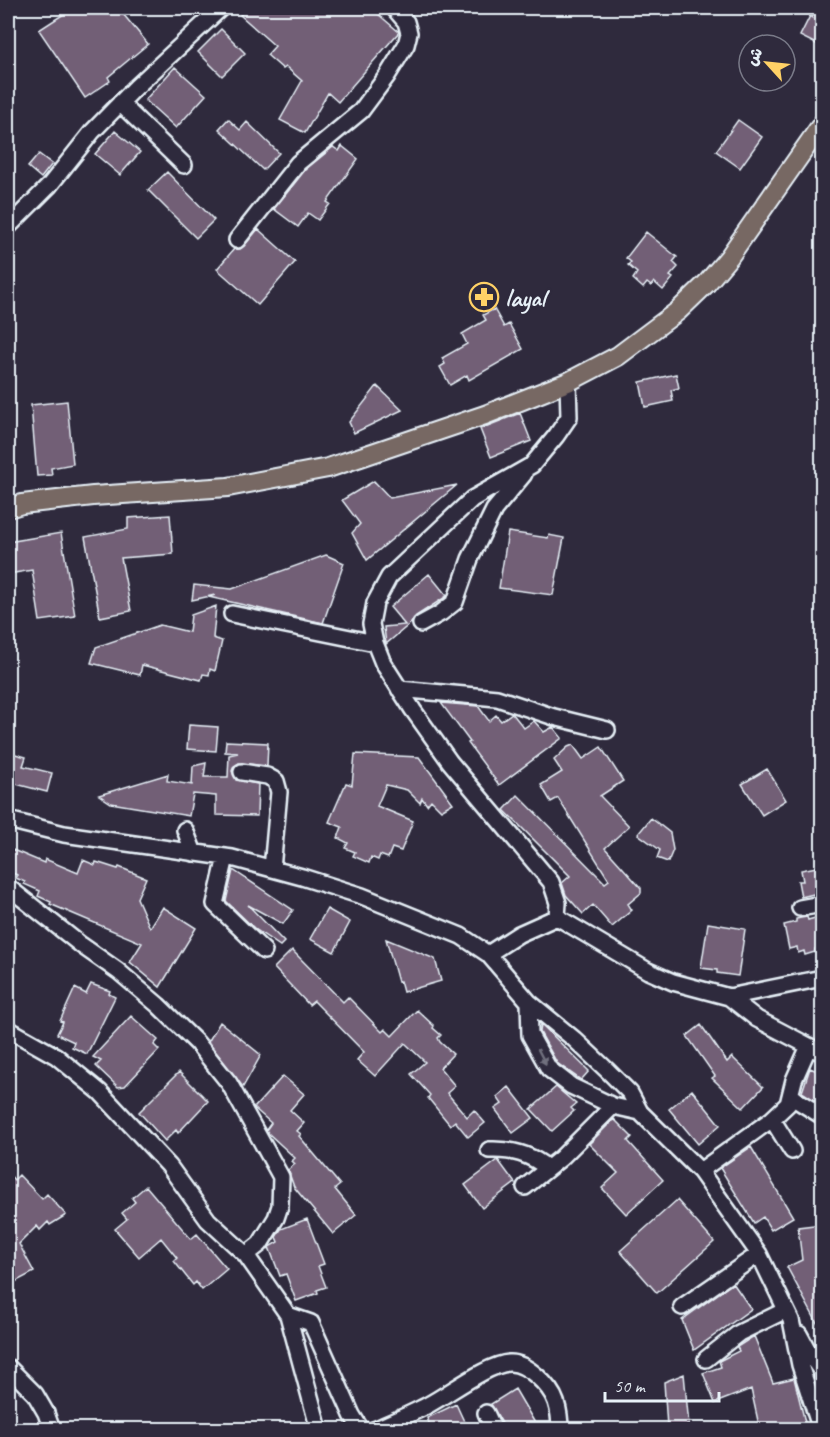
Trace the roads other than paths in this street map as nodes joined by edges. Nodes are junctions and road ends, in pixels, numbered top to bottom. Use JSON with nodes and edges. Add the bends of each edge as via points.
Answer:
{"nodes":[{"id":1,"x":221,"y":8,"type":"edge"},
{"id":2,"x":394,"y":8,"type":"edge"},
{"id":3,"x":120,"y":103,"type":"junction"},
{"id":4,"x":822,"y":124,"type":"edge"},
{"id":5,"x":184,"y":165,"type":"dead end"},
{"id":6,"x":8,"y":227,"type":"edge"},
{"id":7,"x":237,"y":240,"type":"dead end"},
{"id":8,"x":568,"y":382,"type":"junction"},
{"id":9,"x":532,"y":465,"type":"junction"},
{"id":10,"x":8,"y":508,"type":"edge"},
{"id":11,"x":232,"y":614,"type":"dead end"},
{"id":12,"x":421,"y":624,"type":"dead end"},
{"id":13,"x":375,"y":643,"type":"junction"},
{"id":14,"x":399,"y":689,"type":"junction"},
{"id":15,"x":607,"y":730,"type":"dead end"},
{"id":16,"x":242,"y":772,"type":"dead end"},
{"id":17,"x":8,"y":820,"type":"edge"},
{"id":18,"x":185,"y":830,"type":"dead end"},
{"id":19,"x":194,"y":853,"type":"junction"},
{"id":20,"x":226,"y":857,"type":"junction"},
{"id":21,"x":272,"y":869,"type":"junction"},
{"id":22,"x":8,"y":886,"type":"edge"},
{"id":23,"x":822,"y":904,"type":"edge"},
{"id":24,"x":800,"y":908,"type":"dead end"},
{"id":25,"x":557,"y":917,"type":"junction"},
{"id":26,"x":264,"y":951,"type":"dead end"},
{"id":27,"x":488,"y":954,"type":"junction"},
{"id":28,"x":822,"y":978,"type":"edge"},
{"id":29,"x":729,"y":998,"type":"junction"},
{"id":30,"x":529,"y":1002,"type":"junction"},
{"id":31,"x":8,"y":1029,"type":"edge"},
{"id":32,"x":816,"y":1049,"type":"edge"},
{"id":33,"x":790,"y":1096,"type":"junction"},
{"id":34,"x":613,"y":1106,"type":"junction"},
{"id":35,"x":640,"y":1112,"type":"junction"},
{"id":36,"x":822,"y":1116,"type":"edge"},
{"id":37,"x":772,"y":1119,"type":"junction"},
{"id":38,"x":489,"y":1150,"type":"dead end"},
{"id":39,"x":792,"y":1151,"type":"dead end"},
{"id":40,"x":547,"y":1168,"type":"junction"},
{"id":41,"x":700,"y":1171,"type":"junction"},
{"id":42,"x":525,"y":1187,"type":"dead end"},
{"id":43,"x":759,"y":1254,"type":"junction"},
{"id":44,"x":246,"y":1256,"type":"junction"},
{"id":45,"x":682,"y":1307,"type":"dead end"},
{"id":46,"x":288,"y":1315,"type":"junction"},
{"id":47,"x":788,"y":1315,"type":"junction"},
{"id":48,"x":817,"y":1356,"type":"edge"},
{"id":49,"x":706,"y":1359,"type":"dead end"},
{"id":50,"x":8,"y":1367,"type":"edge"},
{"id":51,"x":822,"y":1372,"type":"edge"},
{"id":52,"x":486,"y":1413,"type":"dead end"},
{"id":53,"x":52,"y":1430,"type":"edge"},
{"id":54,"x":319,"y":1430,"type":"edge"},
{"id":55,"x":364,"y":1430,"type":"edge"},
{"id":56,"x":374,"y":1430,"type":"edge"},
{"id":57,"x":494,"y":1430,"type":"edge"},
{"id":58,"x":560,"y":1430,"type":"edge"},
{"id":59,"x":821,"y":1430,"type":"edge"}],
"edges":[{"from":1,"to":3,"type":"street"},
{"from":2,"to":7,"type":"street","via":[[406,22],[409,33],[387,76],[361,111],[298,163]]},
{"from":3,"to":5,"type":"street"},
{"from":3,"to":6,"type":"street"},
{"from":4,"to":8,"type":"main road","via":[[707,283],[678,311],[618,356]]},
{"from":8,"to":9,"type":"street","via":[[569,417]]},
{"from":8,"to":10,"type":"main road","via":[[485,415],[328,468],[228,487],[93,496]]},
{"from":9,"to":12,"type":"street","via":[[494,510],[455,602]]},
{"from":9,"to":13,"type":"street","via":[[472,499],[389,577],[375,603],[371,624]]},
{"from":11,"to":13,"type":"street"},
{"from":13,"to":14,"type":"street"},
{"from":14,"to":15,"type":"street","via":[[497,698]]},
{"from":14,"to":25,"type":"street","via":[[450,762],[551,882],[558,903]]},
{"from":16,"to":21,"type":"street","via":[[276,781],[279,792]]},
{"from":17,"to":19,"type":"street","via":[[64,834]]},
{"from":18,"to":19,"type":"street"},
{"from":19,"to":20,"type":"street"},
{"from":20,"to":21,"type":"street"},
{"from":20,"to":26,"type":"street","via":[[215,904]]},
{"from":21,"to":27,"type":"street","via":[[407,913],[461,936]]},
{"from":22,"to":44,"type":"street","via":[[158,1005],[230,1083],[281,1177],[276,1218],[260,1244]]},
{"from":23,"to":24,"type":"street"},
{"from":25,"to":27,"type":"street"},
{"from":25,"to":29,"type":"street","via":[[648,971]]},
{"from":27,"to":30,"type":"street"},
{"from":28,"to":29,"type":"street"},
{"from":29,"to":32,"type":"street","via":[[758,1019]]},
{"from":30,"to":34,"type":"street","one_way":true,"via":[[530,1035],[549,1069],[571,1086]]},
{"from":30,"to":35,"type":"street","via":[[608,1071],[630,1094]]},
{"from":31,"to":44,"type":"street","via":[[56,1056],[100,1092],[169,1166],[208,1220]]},
{"from":32,"to":33,"type":"street","via":[[794,1080]]},
{"from":33,"to":36,"type":"street"},
{"from":33,"to":37,"type":"street","via":[[788,1104]]},
{"from":34,"to":35,"type":"street"},
{"from":34,"to":40,"type":"street"},
{"from":35,"to":41,"type":"street"},
{"from":37,"to":39,"type":"street"},
{"from":37,"to":41,"type":"street"},
{"from":38,"to":40,"type":"street","via":[[524,1153]]},
{"from":40,"to":42,"type":"street"},
{"from":41,"to":43,"type":"street"},
{"from":43,"to":45,"type":"street"},
{"from":43,"to":47,"type":"street"},
{"from":44,"to":46,"type":"street"},
{"from":46,"to":54,"type":"street"},
{"from":46,"to":55,"type":"street","via":[[311,1323],[352,1415]]},
{"from":47,"to":48,"type":"street"},
{"from":47,"to":49,"type":"street","via":[[739,1333]]},
{"from":47,"to":59,"type":"street"},
{"from":48,"to":51,"type":"street"},
{"from":50,"to":53,"type":"street","via":[[35,1394]]},
{"from":52,"to":57,"type":"street"},
{"from":56,"to":58,"type":"street","via":[[511,1362],[537,1375],[555,1400]]}]}
